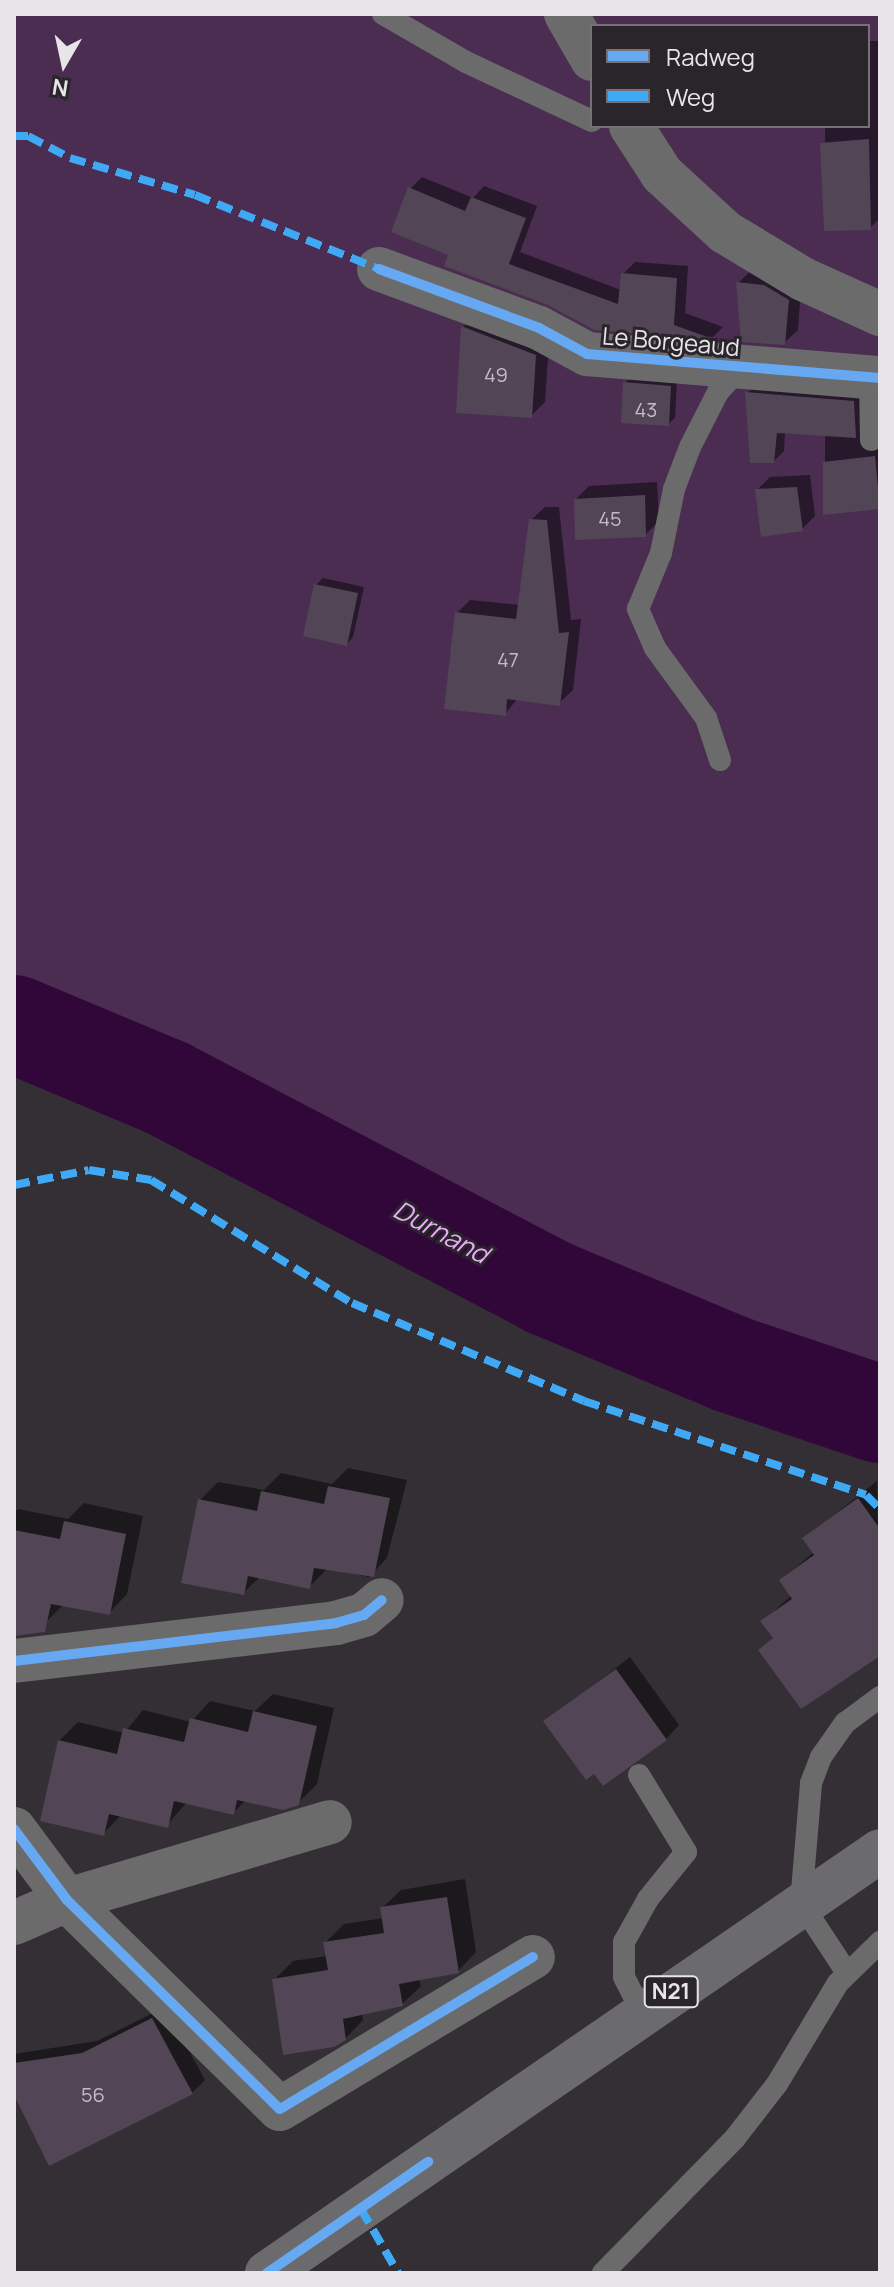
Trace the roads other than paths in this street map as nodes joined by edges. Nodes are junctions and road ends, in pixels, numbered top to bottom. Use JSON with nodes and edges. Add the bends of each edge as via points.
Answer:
{"nodes":[{"id":1,"x":383,"y":14,"type":"edge"},
{"id":2,"x":566,"y":14,"type":"edge"},
{"id":3,"x":590,"y":56,"type":"edge"},
{"id":4,"x":590,"y":120,"type":"edge"},
{"id":5,"x":632,"y":128,"type":"edge"},
{"id":6,"x":379,"y":269,"type":"dead end"},
{"id":7,"x":880,"y":314,"type":"edge"},
{"id":8,"x":740,"y":368,"type":"junction"},
{"id":9,"x":875,"y":378,"type":"edge"},
{"id":10,"x":871,"y":440,"type":"dead end"},
{"id":11,"x":720,"y":760,"type":"dead end"},
{"id":12,"x":382,"y":1600,"type":"dead end"},
{"id":13,"x":14,"y":1661,"type":"edge"},
{"id":14,"x":880,"y":1697,"type":"edge"},
{"id":15,"x":639,"y":1775,"type":"dead end"},
{"id":16,"x":330,"y":1822,"type":"dead end"},
{"id":17,"x":14,"y":1829,"type":"edge"},
{"id":18,"x":880,"y":1851,"type":"edge"},
{"id":19,"x":67,"y":1900,"type":"junction"},
{"id":20,"x":801,"y":1903,"type":"junction"},
{"id":21,"x":14,"y":1923,"type":"edge"},
{"id":22,"x":880,"y":1942,"type":"edge"},
{"id":23,"x":533,"y":1957,"type":"dead end"},
{"id":24,"x":847,"y":1973,"type":"junction"},
{"id":25,"x":642,"y":2012,"type":"junction"},
{"id":26,"x":267,"y":2273,"type":"edge"},
{"id":27,"x":603,"y":2273,"type":"edge"}],
"edges":[{"from":1,"to":4,"type":"lane","via":[[466,62]]},
{"from":2,"to":3,"type":"street"},
{"from":5,"to":7,"type":"street","via":[[662,174],[725,232],[803,279]]},
{"from":6,"to":8,"type":"street","name":"Le Borgeaud","via":[[539,328],[587,354]]},
{"from":8,"to":9,"type":"street","name":"Le Borgeaud"},
{"from":8,"to":11,"type":"lane","via":[[718,392],[690,447],[674,489],[661,553],[638,609],[655,648],[706,718]]},
{"from":9,"to":10,"type":"lane"},
{"from":12,"to":13,"type":"street","via":[[364,1615],[336,1623]]},
{"from":14,"to":20,"type":"lane","via":[[845,1723],[821,1757],[811,1783]]},
{"from":15,"to":25,"type":"lane","via":[[686,1852],[648,1899],[624,1942],[624,1977]]},
{"from":16,"to":19,"type":"street"},
{"from":17,"to":19,"type":"street"},
{"from":18,"to":20,"type":"main road","number":"N21"},
{"from":19,"to":21,"type":"street"},
{"from":19,"to":23,"type":"street","via":[[280,2109]]},
{"from":20,"to":24,"type":"lane"},
{"from":20,"to":25,"type":"main road","number":"N21"},
{"from":22,"to":24,"type":"lane"},
{"from":24,"to":27,"type":"lane","via":[[777,2084],[735,2138]]},
{"from":25,"to":26,"type":"main road","number":"N21"}]}
